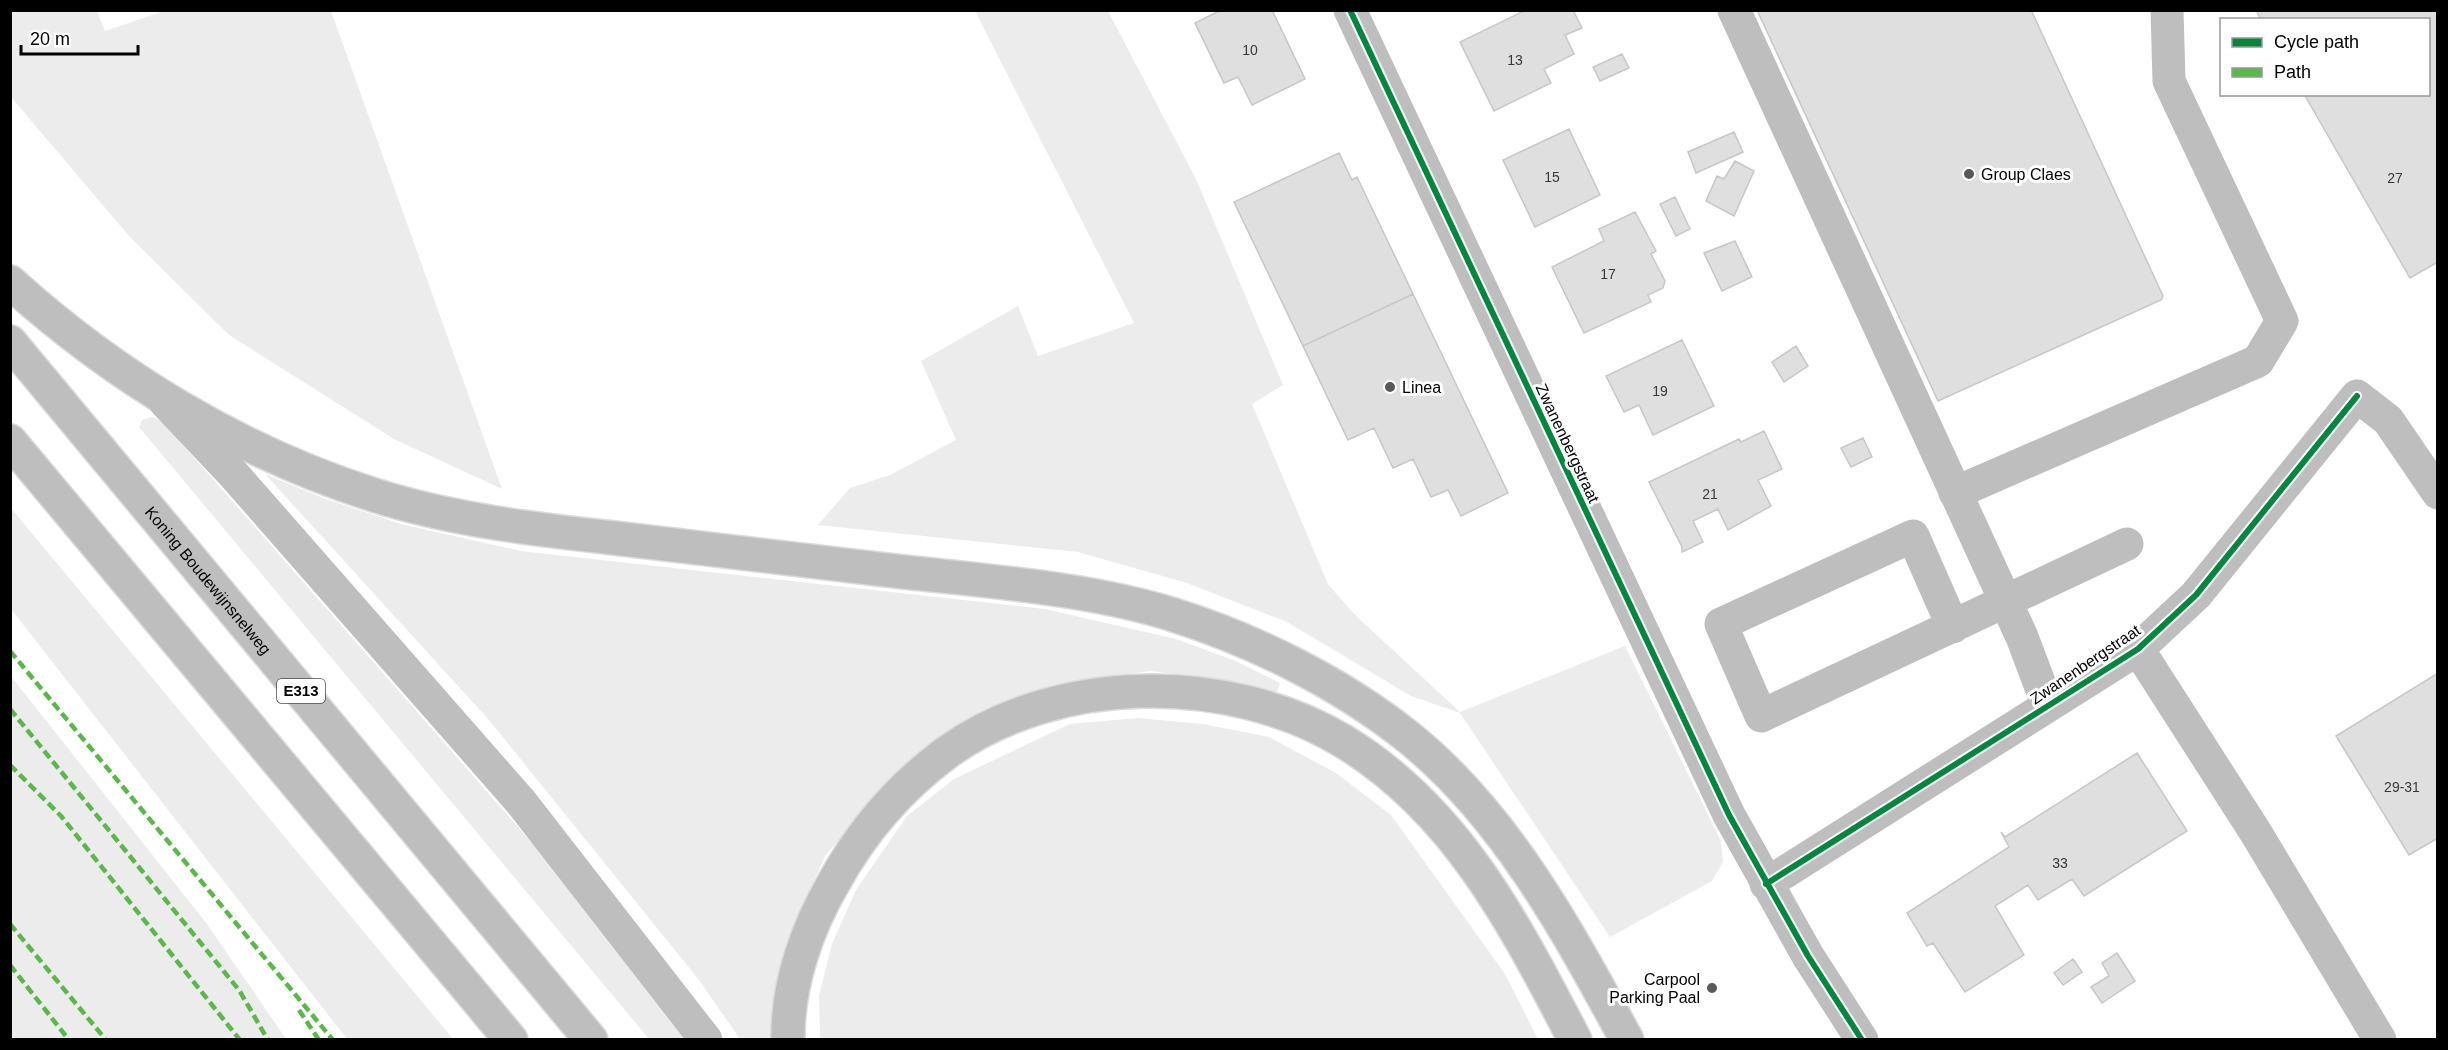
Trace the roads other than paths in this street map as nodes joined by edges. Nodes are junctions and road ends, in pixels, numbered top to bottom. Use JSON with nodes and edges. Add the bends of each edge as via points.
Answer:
{"nodes":[{"id":1,"x":1350,"y":10,"type":"edge"},
{"id":2,"x":1734,"y":10,"type":"edge"},
{"id":3,"x":2167,"y":10,"type":"edge"},
{"id":4,"x":10,"y":282,"type":"edge"},
{"id":5,"x":10,"y":342,"type":"edge"},
{"id":6,"x":159,"y":396,"type":"junction"},
{"id":7,"x":10,"y":441,"type":"edge"},
{"id":8,"x":2438,"y":493,"type":"edge"},
{"id":9,"x":1955,"y":494,"type":"junction"},
{"id":10,"x":2127,"y":544,"type":"dead end"},
{"id":11,"x":2006,"y":603,"type":"junction"},
{"id":12,"x":1953,"y":627,"type":"junction"},
{"id":13,"x":2138,"y":649,"type":"junction"},
{"id":14,"x":2048,"y":706,"type":"junction"},
{"id":15,"x":1766,"y":884,"type":"junction"},
{"id":16,"x":511,"y":1040,"type":"edge"},
{"id":17,"x":591,"y":1040,"type":"edge"},
{"id":18,"x":706,"y":1040,"type":"edge"},
{"id":19,"x":788,"y":1040,"type":"edge"},
{"id":20,"x":1575,"y":1040,"type":"edge"},
{"id":21,"x":1627,"y":1040,"type":"edge"},
{"id":22,"x":1862,"y":1040,"type":"edge"},
{"id":23,"x":2379,"y":1040,"type":"edge"}],
"edges":[{"from":1,"to":15,"type":"main road","name":"Zwanenbergstraat","via":[[1724,804]]},
{"from":2,"to":9,"type":"main road"},
{"from":3,"to":9,"type":"main road","via":[[2169,81],[2282,321],[2258,361]]},
{"from":4,"to":6,"type":"main road","via":[[79,339]]},
{"from":5,"to":17,"type":"main road","name":"Koning Boudewijnsnelweg","number":"E313"},
{"from":6,"to":18,"type":"main road","via":[[235,476],[521,802]]},
{"from":6,"to":21,"type":"main road","via":[[214,427],[307,470],[375,495],[438,512],[507,526],[1043,588],[1172,614],[1229,636],[1326,682],[1406,735],[1439,764],[1503,836],[1555,911]]},
{"from":7,"to":16,"type":"main road"},
{"from":8,"to":13,"type":"main road","name":"Zwanenbergstraat","via":[[2388,420],[2356,396],[2196,595]]},
{"from":9,"to":11,"type":"main road"},
{"from":10,"to":11,"type":"main road"},
{"from":11,"to":12,"type":"main road"},
{"from":11,"to":14,"type":"main road"},
{"from":12,"to":12,"type":"main road","via":[[1912,536],[1720,624],[1761,716]]},
{"from":13,"to":14,"type":"main road","name":"Zwanenbergstraat"},
{"from":13,"to":23,"type":"main road","via":[[2256,833]]},
{"from":14,"to":15,"type":"main road","name":"Zwanenbergstraat"},
{"from":15,"to":22,"type":"main road","name":"Zwanenbergstraat"},
{"from":19,"to":20,"type":"main road","via":[[799,966],[819,909],[847,858],[895,798],[948,752],[1005,722],[1082,698],[1130,690],[1236,699],[1287,715],[1340,740],[1382,766],[1413,792],[1495,894]]}]}
